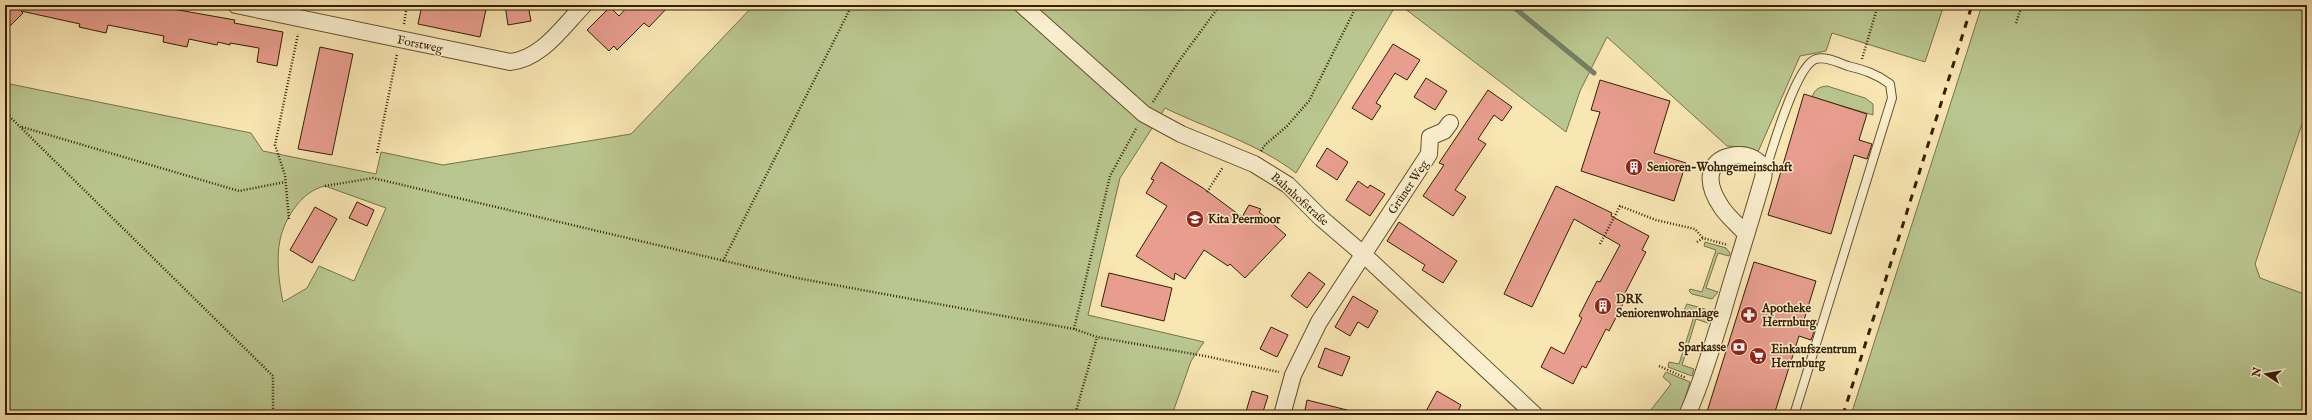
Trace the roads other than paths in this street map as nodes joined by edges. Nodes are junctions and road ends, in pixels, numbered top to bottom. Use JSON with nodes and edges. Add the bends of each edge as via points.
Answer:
{"nodes":[{"id":1,"x":236,"y":5,"type":"edge"},
{"id":2,"x":584,"y":5,"type":"edge"},
{"id":3,"x":1022,"y":5,"type":"edge"},
{"id":4,"x":1450,"y":123,"type":"dead end"},
{"id":5,"x":1764,"y":174,"type":"junction"},
{"id":6,"x":1744,"y":242,"type":"junction"},
{"id":7,"x":1363,"y":254,"type":"junction"},
{"id":8,"x":1282,"y":415,"type":"edge"},
{"id":9,"x":1535,"y":415,"type":"edge"},
{"id":10,"x":1687,"y":415,"type":"edge"},
{"id":11,"x":1794,"y":415,"type":"edge"}],
"edges":[{"from":1,"to":2,"type":"street","name":"Forstweg","via":[[498,60],[520,61],[539,52]]},
{"from":3,"to":7,"type":"street","name":"Bahnhofstraße","via":[[1144,114],[1181,134],[1232,154],[1277,176]]},
{"from":4,"to":7,"type":"street","name":"Grüner Weg","via":[[1444,131],[1430,138],[1429,154]]},
{"from":5,"to":6,"type":"street"},
{"from":5,"to":6,"type":"street","via":[[1760,164],[1748,156],[1734,154],[1720,160],[1712,168],[1710,182],[1721,207]]},
{"from":5,"to":11,"type":"lane","via":[[1803,70],[1815,59],[1826,59],[1879,75],[1890,84],[1892,98]]},
{"from":6,"to":10,"type":"street","via":[[1701,382]]},
{"from":7,"to":8,"type":"street","name":"Grüner Weg","via":[[1319,322],[1293,375]]},
{"from":7,"to":9,"type":"street","name":"Bahnhofstraße"}]}
